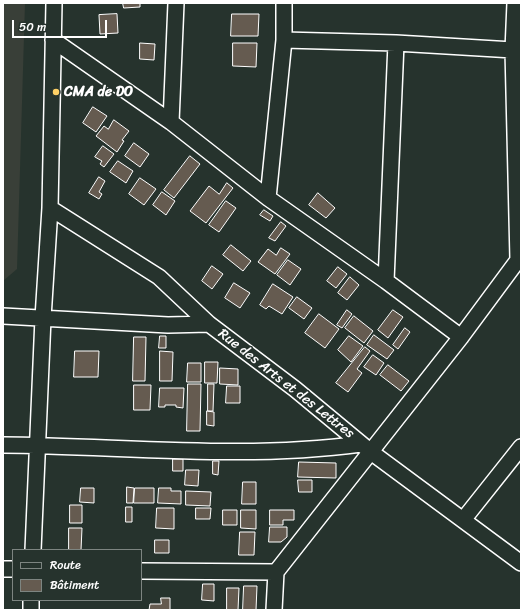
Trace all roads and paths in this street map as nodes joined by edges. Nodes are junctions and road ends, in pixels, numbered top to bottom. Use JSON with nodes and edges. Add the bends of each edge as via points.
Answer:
{"nodes":[{"id":1,"x":54,"y":3,"type":"edge"},
{"id":2,"x":176,"y":3,"type":"edge"},
{"id":3,"x":284,"y":3,"type":"edge"},
{"id":4,"x":515,"y":3,"type":"edge"},
{"id":5,"x":53,"y":40,"type":"junction"},
{"id":6,"x":284,"y":40,"type":"junction"},
{"id":7,"x":396,"y":43,"type":"junction"},
{"id":8,"x":513,"y":50,"type":"junction"},
{"id":9,"x":171,"y":122,"type":"junction"},
{"id":10,"x":268,"y":198,"type":"junction"},
{"id":11,"x":50,"y":208,"type":"junction"},
{"id":12,"x":520,"y":259,"type":"edge"},
{"id":13,"x":386,"y":281,"type":"junction"},
{"id":14,"x":3,"y":316,"type":"edge"},
{"id":15,"x":43,"y":318,"type":"junction"},
{"id":16,"x":209,"y":324,"type":"junction"},
{"id":17,"x":461,"y":337,"type":"junction"},
{"id":18,"x":3,"y":445,"type":"edge"},
{"id":19,"x":37,"y":445,"type":"junction"},
{"id":20,"x":521,"y":447,"type":"edge"},
{"id":21,"x":366,"y":448,"type":"junction"},
{"id":22,"x":463,"y":520,"type":"junction"},
{"id":23,"x":33,"y":549,"type":"edge"},
{"id":24,"x":521,"y":563,"type":"edge"},
{"id":25,"x":142,"y":571,"type":"edge"},
{"id":26,"x":276,"y":572,"type":"junction"},
{"id":27,"x":274,"y":610,"type":"edge"}],
"edges":[{"from":1,"to":5,"type":"street"},
{"from":2,"to":9,"type":"street"},
{"from":3,"to":6,"type":"street"},
{"from":4,"to":8,"type":"street"},
{"from":5,"to":9,"type":"street"},
{"from":5,"to":11,"type":"street"},
{"from":6,"to":7,"type":"street"},
{"from":6,"to":10,"type":"street"},
{"from":7,"to":8,"type":"street"},
{"from":7,"to":13,"type":"street"},
{"from":8,"to":12,"type":"street"},
{"from":9,"to":10,"type":"street"},
{"from":10,"to":13,"type":"street"},
{"from":11,"to":15,"type":"street"},
{"from":11,"to":16,"type":"street","name":"Rue des Arts et des Lettres","via":[[159,277]]},
{"from":12,"to":17,"type":"street"},
{"from":13,"to":17,"type":"street"},
{"from":14,"to":15,"type":"street"},
{"from":15,"to":16,"type":"street","via":[[168,325]]},
{"from":15,"to":19,"type":"street"},
{"from":16,"to":21,"type":"street","name":"Rue des Arts et des Lettres","via":[[295,389]]},
{"from":17,"to":21,"type":"street"},
{"from":18,"to":19,"type":"street"},
{"from":19,"to":21,"type":"street","via":[[208,451]]},
{"from":19,"to":23,"type":"street"},
{"from":20,"to":22,"type":"street"},
{"from":21,"to":22,"type":"street","name":"Rue des Arts et des Lettres"},
{"from":21,"to":26,"type":"street"},
{"from":22,"to":24,"type":"street","name":"Rue des Arts et des Lettres"},
{"from":25,"to":26,"type":"street"},
{"from":26,"to":27,"type":"street"}]}
